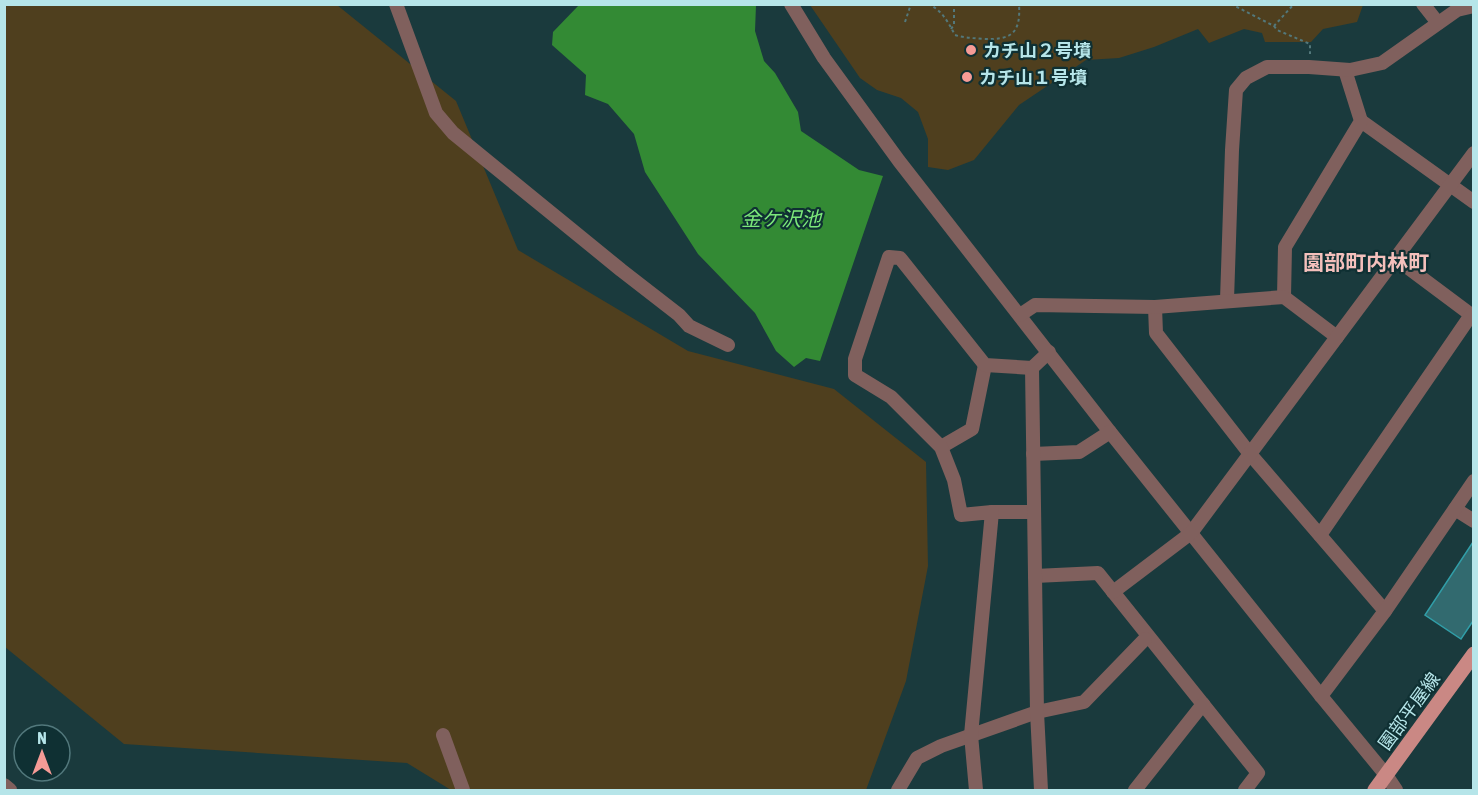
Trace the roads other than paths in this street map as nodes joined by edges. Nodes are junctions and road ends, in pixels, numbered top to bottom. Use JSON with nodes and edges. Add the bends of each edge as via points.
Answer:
{"nodes":[{"id":1,"x":396,"y":4,"type":"edge"},
{"id":2,"x":791,"y":4,"type":"edge"},
{"id":3,"x":1423,"y":4,"type":"edge"},
{"id":4,"x":1473,"y":6,"type":"edge"},
{"id":5,"x":1438,"y":23,"type":"junction"},
{"id":6,"x":1346,"y":70,"type":"junction"},
{"id":7,"x":1361,"y":121,"type":"junction"},
{"id":8,"x":1473,"y":153,"type":"edge"},
{"id":9,"x":1450,"y":185,"type":"junction"},
{"id":10,"x":1473,"y":202,"type":"edge"},
{"id":11,"x":1395,"y":258,"type":"junction"},
{"id":12,"x":1284,"y":297,"type":"junction"},
{"id":13,"x":1227,"y":300,"type":"junction"},
{"id":14,"x":1155,"y":307,"type":"junction"},
{"id":15,"x":1020,"y":315,"type":"junction"},
{"id":16,"x":1472,"y":316,"type":"edge"},
{"id":17,"x":1337,"y":337,"type":"junction"},
{"id":18,"x":728,"y":345,"type":"dead end"},
{"id":19,"x":1049,"y":352,"type":"junction"},
{"id":20,"x":985,"y":365,"type":"junction"},
{"id":21,"x":1032,"y":368,"type":"junction"},
{"id":22,"x":1110,"y":432,"type":"junction"},
{"id":23,"x":941,"y":447,"type":"junction"},
{"id":24,"x":1033,"y":454,"type":"junction"},
{"id":25,"x":1250,"y":454,"type":"junction"},
{"id":26,"x":1473,"y":481,"type":"edge"},
{"id":27,"x":1455,"y":509,"type":"junction"},
{"id":28,"x":992,"y":512,"type":"junction"},
{"id":29,"x":1034,"y":512,"type":"junction"},
{"id":30,"x":1473,"y":521,"type":"edge"},
{"id":31,"x":1191,"y":533,"type":"junction"},
{"id":32,"x":1320,"y":535,"type":"junction"},
{"id":33,"x":1035,"y":576,"type":"junction"},
{"id":34,"x":1113,"y":592,"type":"junction"},
{"id":35,"x":1385,"y":611,"type":"junction"},
{"id":36,"x":1145,"y":639,"type":"dead end"},
{"id":37,"x":1472,"y":658,"type":"edge"},
{"id":38,"x":1321,"y":696,"type":"junction"},
{"id":39,"x":1203,"y":704,"type":"junction"},
{"id":40,"x":1037,"y":712,"type":"junction"},
{"id":41,"x":443,"y":735,"type":"dead end"},
{"id":42,"x":972,"y":735,"type":"junction"},
{"id":43,"x":1386,"y":775,"type":"junction"},
{"id":44,"x":4,"y":784,"type":"edge"},
{"id":45,"x":10,"y":790,"type":"edge"},
{"id":46,"x":463,"y":790,"type":"edge"},
{"id":47,"x":898,"y":790,"type":"edge"},
{"id":48,"x":976,"y":790,"type":"edge"},
{"id":49,"x":1041,"y":790,"type":"edge"},
{"id":50,"x":1135,"y":790,"type":"edge"},
{"id":51,"x":1245,"y":790,"type":"edge"},
{"id":52,"x":1375,"y":790,"type":"edge"},
{"id":53,"x":1396,"y":790,"type":"edge"}],
"edges":[{"from":1,"to":18,"type":"street","via":[[436,113],[453,133],[689,326]]},
{"from":2,"to":15,"type":"street","via":[[824,58],[899,160]]},
{"from":3,"to":5,"type":"street"},
{"from":4,"to":5,"type":"street","via":[[1457,10]]},
{"from":5,"to":6,"type":"street","via":[[1382,63]]},
{"from":6,"to":7,"type":"street"},
{"from":6,"to":13,"type":"street","via":[[1267,67],[1246,78],[1236,90]]},
{"from":7,"to":9,"type":"street"},
{"from":7,"to":12,"type":"street","via":[[1285,247]]},
{"from":8,"to":9,"type":"street"},
{"from":9,"to":10,"type":"street"},
{"from":9,"to":11,"type":"street"},
{"from":11,"to":16,"type":"street"},
{"from":11,"to":17,"type":"street"},
{"from":12,"to":13,"type":"street"},
{"from":12,"to":17,"type":"street"},
{"from":13,"to":14,"type":"street"},
{"from":14,"to":15,"type":"street","via":[[1035,305]]},
{"from":14,"to":25,"type":"street","via":[[1156,333]]},
{"from":15,"to":19,"type":"street"},
{"from":16,"to":32,"type":"street"},
{"from":17,"to":25,"type":"street"},
{"from":19,"to":21,"type":"street"},
{"from":19,"to":22,"type":"street"},
{"from":20,"to":21,"type":"street"},
{"from":20,"to":23,"type":"street","via":[[972,429]]},
{"from":20,"to":23,"type":"street","via":[[900,258],[890,257],[855,359],[855,375],[891,397]]},
{"from":21,"to":24,"type":"street"},
{"from":22,"to":24,"type":"street","via":[[1079,452]]},
{"from":22,"to":31,"type":"street"},
{"from":23,"to":28,"type":"street","via":[[954,480],[961,514]]},
{"from":24,"to":29,"type":"street"},
{"from":25,"to":31,"type":"street"},
{"from":25,"to":32,"type":"street"},
{"from":26,"to":27,"type":"street"},
{"from":27,"to":30,"type":"street"},
{"from":27,"to":35,"type":"street"},
{"from":28,"to":29,"type":"street"},
{"from":28,"to":42,"type":"street"},
{"from":29,"to":33,"type":"street"},
{"from":31,"to":34,"type":"street"},
{"from":31,"to":38,"type":"street"},
{"from":32,"to":35,"type":"street"},
{"from":33,"to":34,"type":"street","via":[[1098,573]]},
{"from":33,"to":40,"type":"street"},
{"from":34,"to":39,"type":"street"},
{"from":35,"to":38,"type":"street"},
{"from":36,"to":40,"type":"street","via":[[1084,702]]},
{"from":37,"to":43,"type":"main road","name":"園部平屋線"},
{"from":38,"to":43,"type":"street"},
{"from":39,"to":50,"type":"street"},
{"from":39,"to":51,"type":"street","via":[[1258,773]]},
{"from":40,"to":42,"type":"street"},
{"from":40,"to":49,"type":"street"},
{"from":41,"to":46,"type":"street"},
{"from":42,"to":47,"type":"street","via":[[917,758]]},
{"from":42,"to":48,"type":"street"},
{"from":43,"to":52,"type":"main road","name":"園部平屋線"},
{"from":43,"to":53,"type":"street"},
{"from":44,"to":45,"type":"street"}]}
